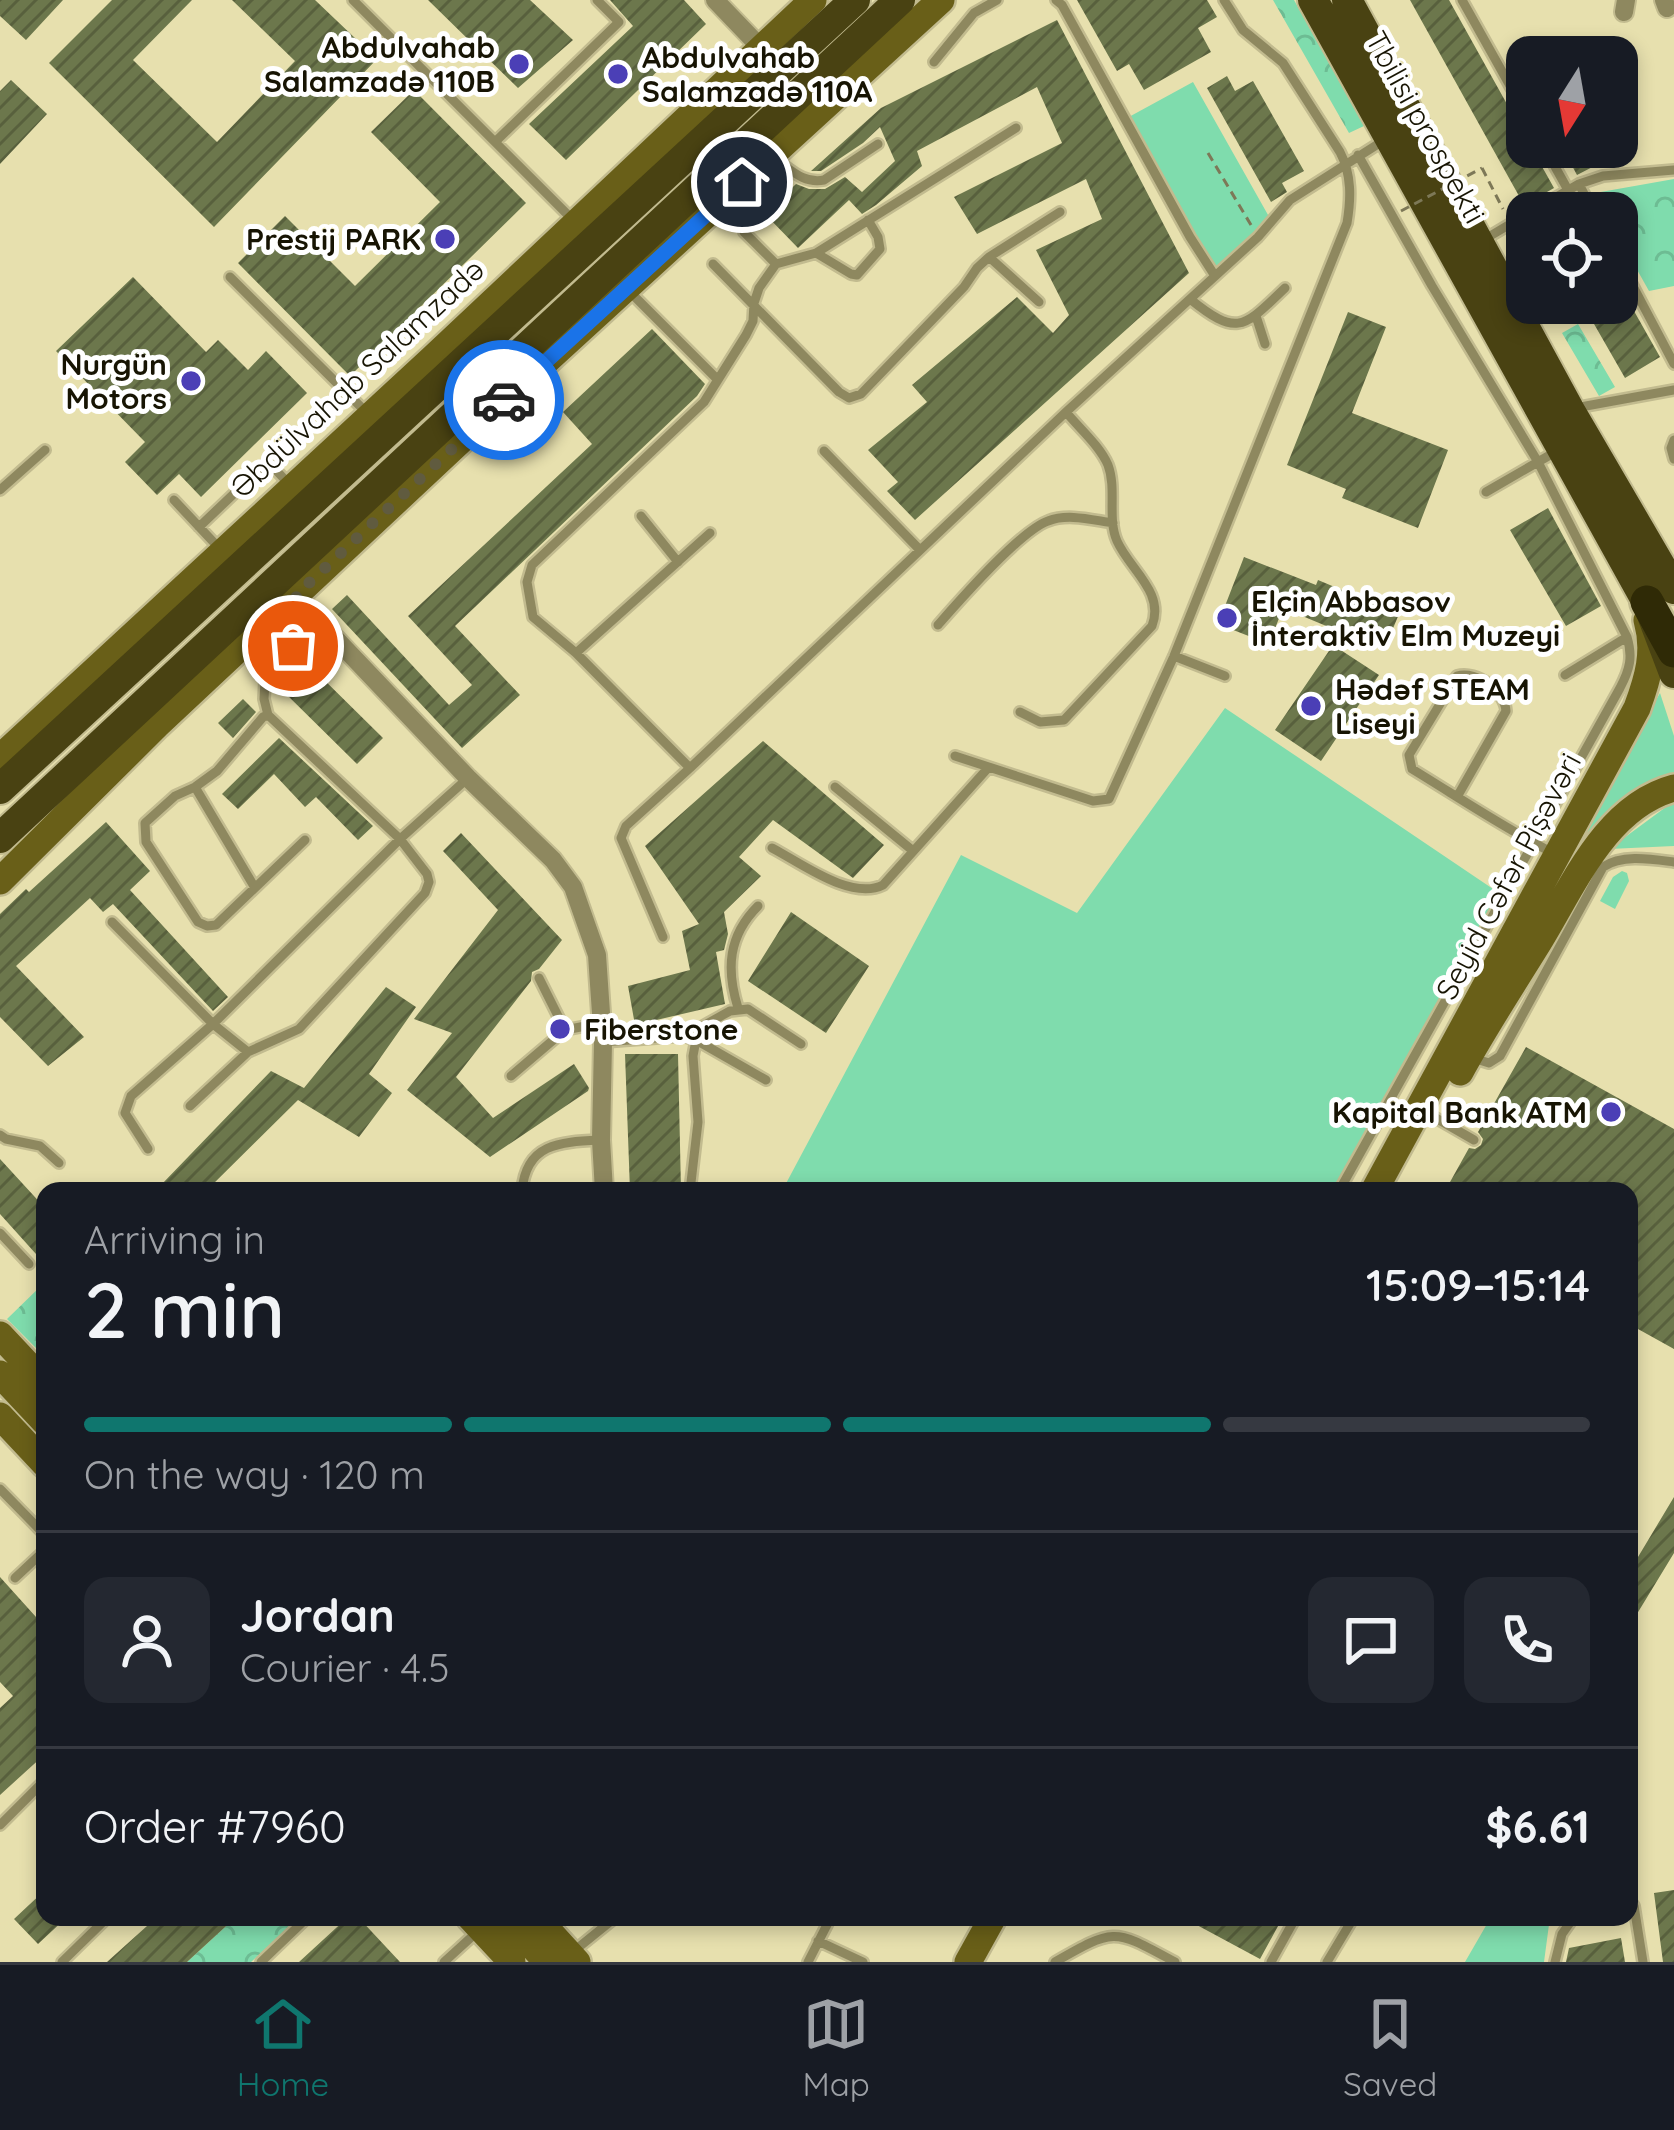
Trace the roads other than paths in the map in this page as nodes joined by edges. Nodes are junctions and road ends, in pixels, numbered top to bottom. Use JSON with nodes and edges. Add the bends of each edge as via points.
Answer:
{"nodes":[{"id":1,"x":353,"y":0,"type":"edge"},
{"id":2,"x":597,"y":0,"type":"edge"},
{"id":3,"x":715,"y":0,"type":"edge"},
{"id":4,"x":813,"y":0,"type":"edge"},
{"id":5,"x":856,"y":0,"type":"edge"},
{"id":6,"x":900,"y":0,"type":"edge"},
{"id":7,"x":940,"y":0,"type":"edge"},
{"id":8,"x":997,"y":0,"type":"edge"},
{"id":9,"x":1056,"y":0,"type":"edge"},
{"id":10,"x":1224,"y":0,"type":"edge"},
{"id":11,"x":1312,"y":0,"type":"edge"},
{"id":12,"x":1347,"y":0,"type":"edge"},
{"id":13,"x":1462,"y":0,"type":"edge"},
{"id":14,"x":934,"y":62,"type":"dead end"},
{"id":15,"x":782,"y":69,"type":"junction"},
{"id":16,"x":1506,"y":79,"type":"edge"},
{"id":17,"x":1016,"y":128,"type":"dead end"},
{"id":18,"x":1390,"y":136,"type":"junction"},
{"id":19,"x":496,"y":141,"type":"junction"},
{"id":20,"x":878,"y":144,"type":"dead end"},
{"id":21,"x":1358,"y":155,"type":"junction"},
{"id":22,"x":771,"y":156,"type":"junction"},
{"id":23,"x":1346,"y":163,"type":"junction"},
{"id":24,"x":1560,"y":168,"type":"edge"},
{"id":25,"x":1674,"y":170,"type":"edge"},
{"id":26,"x":1574,"y":187,"type":"junction"},
{"id":27,"x":1565,"y":192,"type":"edge"},
{"id":28,"x":1578,"y":192,"type":"edge"},
{"id":29,"x":1060,"y":212,"type":"dead end"},
{"id":30,"x":868,"y":220,"type":"junction"},
{"id":31,"x":575,"y":222,"type":"junction"},
{"id":32,"x":1506,"y":227,"type":"edge"},
{"id":33,"x":744,"y":232,"type":"dead end"},
{"id":34,"x":1480,"y":242,"type":"junction"},
{"id":35,"x":817,"y":253,"type":"junction"},
{"id":36,"x":989,"y":257,"type":"junction"},
{"id":37,"x":713,"y":264,"type":"dead end"},
{"id":38,"x":776,"y":264,"type":"junction"},
{"id":39,"x":230,"y":277,"type":"dead end"},
{"id":40,"x":1215,"y":277,"type":"junction"},
{"id":41,"x":1285,"y":287,"type":"dead end"},
{"id":42,"x":626,"y":288,"type":"junction"},
{"id":43,"x":1638,"y":296,"type":"edge"},
{"id":44,"x":1190,"y":298,"type":"junction"},
{"id":45,"x":1039,"y":302,"type":"dead end"},
{"id":46,"x":754,"y":303,"type":"junction"},
{"id":47,"x":1256,"y":316,"type":"junction"},
{"id":48,"x":1265,"y":344,"type":"dead end"},
{"id":49,"x":1674,"y":364,"type":"edge"},
{"id":50,"x":717,"y":379,"type":"junction"},
{"id":51,"x":1674,"y":390,"type":"edge"},
{"id":52,"x":1569,"y":409,"type":"junction"},
{"id":53,"x":1066,"y":412,"type":"junction"},
{"id":54,"x":370,"y":416,"type":"junction"},
{"id":55,"x":1674,"y":440,"type":"edge"},
{"id":56,"x":45,"y":450,"type":"dead end"},
{"id":57,"x":824,"y":452,"type":"dead end"},
{"id":58,"x":1550,"y":455,"type":"junction"},
{"id":59,"x":1674,"y":459,"type":"edge"},
{"id":60,"x":0,"y":490,"type":"edge"},
{"id":61,"x":1486,"y":492,"type":"dead end"},
{"id":62,"x":293,"y":497,"type":"junction"},
{"id":63,"x":173,"y":500,"type":"dead end"},
{"id":64,"x":641,"y":516,"type":"dead end"},
{"id":65,"x":344,"y":517,"type":"junction"},
{"id":66,"x":1113,"y":524,"type":"junction"},
{"id":67,"x":199,"y":527,"type":"junction"},
{"id":68,"x":710,"y":533,"type":"dead end"},
{"id":69,"x":920,"y":550,"type":"junction"},
{"id":70,"x":223,"y":552,"type":"junction"},
{"id":71,"x":678,"y":562,"type":"junction"},
{"id":72,"x":326,"y":566,"type":"junction"},
{"id":73,"x":1652,"y":591,"type":"edge"},
{"id":74,"x":180,"y":592,"type":"junction"},
{"id":75,"x":295,"y":596,"type":"junction"},
{"id":76,"x":316,"y":619,"type":"junction"},
{"id":77,"x":938,"y":625,"type":"dead end"},
{"id":78,"x":1627,"y":637,"type":"junction"},
{"id":79,"x":160,"y":640,"type":"junction"},
{"id":80,"x":238,"y":650,"type":"junction"},
{"id":81,"x":1674,"y":651,"type":"edge"},
{"id":82,"x":576,"y":653,"type":"junction"},
{"id":83,"x":1174,"y":656,"type":"junction"},
{"id":84,"x":184,"y":666,"type":"junction"},
{"id":85,"x":1674,"y":673,"type":"edge"},
{"id":86,"x":1565,"y":675,"type":"dead end"},
{"id":87,"x":1225,"y":676,"type":"dead end"},
{"id":88,"x":1020,"y":712,"type":"dead end"},
{"id":89,"x":268,"y":715,"type":"junction"},
{"id":90,"x":955,"y":756,"type":"dead end"},
{"id":91,"x":0,"y":758,"type":"edge"},
{"id":92,"x":690,"y":768,"type":"junction"},
{"id":93,"x":988,"y":768,"type":"junction"},
{"id":94,"x":468,"y":778,"type":"junction"},
{"id":95,"x":195,"y":787,"type":"junction"},
{"id":96,"x":835,"y":787,"type":"dead end"},
{"id":97,"x":1674,"y":788,"type":"edge"},
{"id":98,"x":0,"y":789,"type":"edge"},
{"id":99,"x":1457,"y":797,"type":"junction"},
{"id":100,"x":0,"y":838,"type":"edge"},
{"id":101,"x":400,"y":838,"type":"junction"},
{"id":102,"x":305,"y":839,"type":"dead end"},
{"id":103,"x":772,"y":848,"type":"dead end"},
{"id":104,"x":1546,"y":849,"type":"junction"},
{"id":105,"x":911,"y":850,"type":"junction"},
{"id":106,"x":1674,"y":862,"type":"edge"},
{"id":107,"x":0,"y":881,"type":"edge"},
{"id":108,"x":255,"y":887,"type":"junction"},
{"id":109,"x":758,"y":906,"type":"dead end"},
{"id":110,"x":1537,"y":921,"type":"junction"},
{"id":111,"x":112,"y":922,"type":"dead end"},
{"id":112,"x":663,"y":937,"type":"dead end"},
{"id":113,"x":539,"y":979,"type":"dead end"},
{"id":114,"x":738,"y":1008,"type":"junction"},
{"id":115,"x":213,"y":1024,"type":"junction"},
{"id":116,"x":565,"y":1030,"type":"junction"},
{"id":117,"x":602,"y":1032,"type":"junction"},
{"id":118,"x":696,"y":1040,"type":"junction"},
{"id":119,"x":800,"y":1044,"type":"dead end"},
{"id":120,"x":248,"y":1052,"type":"junction"},
{"id":121,"x":1468,"y":1056,"type":"junction"},
{"id":122,"x":511,"y":1076,"type":"dead end"},
{"id":123,"x":766,"y":1080,"type":"dead end"},
{"id":124,"x":190,"y":1106,"type":"dead end"},
{"id":125,"x":1435,"y":1118,"type":"junction"},
{"id":126,"x":0,"y":1135,"type":"edge"},
{"id":127,"x":1474,"y":1140,"type":"dead end"},
{"id":128,"x":601,"y":1141,"type":"junction"},
{"id":129,"x":148,"y":1149,"type":"dead end"},
{"id":130,"x":59,"y":1163,"type":"dead end"},
{"id":131,"x":523,"y":1182,"type":"edge"},
{"id":132,"x":603,"y":1182,"type":"edge"},
{"id":133,"x":690,"y":1182,"type":"edge"},
{"id":134,"x":1344,"y":1182,"type":"edge"},
{"id":135,"x":1379,"y":1182,"type":"edge"},
{"id":136,"x":1399,"y":1182,"type":"edge"},
{"id":137,"x":0,"y":1233,"type":"edge"},
{"id":138,"x":28,"y":1264,"type":"dead end"},
{"id":139,"x":0,"y":1335,"type":"edge"},
{"id":140,"x":36,"y":1373,"type":"edge"},
{"id":141,"x":0,"y":1374,"type":"edge"},
{"id":142,"x":36,"y":1412,"type":"edge"},
{"id":143,"x":0,"y":1416,"type":"edge"},
{"id":144,"x":36,"y":1454,"type":"edge"},
{"id":145,"x":0,"y":1489,"type":"edge"},
{"id":146,"x":36,"y":1526,"type":"edge"},
{"id":147,"x":36,"y":1558,"type":"edge"},
{"id":148,"x":15,"y":1578,"type":"dead end"},
{"id":149,"x":36,"y":1789,"type":"edge"},
{"id":150,"x":0,"y":1825,"type":"edge"},
{"id":151,"x":99,"y":1926,"type":"edge"},
{"id":152,"x":299,"y":1926,"type":"edge"},
{"id":153,"x":480,"y":1926,"type":"edge"},
{"id":154,"x":488,"y":1926,"type":"edge"},
{"id":155,"x":495,"y":1926,"type":"edge"},
{"id":156,"x":542,"y":1926,"type":"edge"},
{"id":157,"x":605,"y":1926,"type":"edge"},
{"id":158,"x":826,"y":1926,"type":"edge"},
{"id":159,"x":969,"y":1926,"type":"edge"},
{"id":160,"x":988,"y":1926,"type":"edge"},
{"id":161,"x":1291,"y":1926,"type":"edge"},
{"id":162,"x":1347,"y":1926,"type":"edge"},
{"id":163,"x":1568,"y":1926,"type":"edge"},
{"id":164,"x":1637,"y":1926,"type":"edge"},
{"id":165,"x":818,"y":1941,"type":"junction"},
{"id":166,"x":565,"y":1960,"type":"edge"},
{"id":167,"x":62,"y":1962,"type":"edge"},
{"id":168,"x":261,"y":1962,"type":"edge"},
{"id":169,"x":444,"y":1962,"type":"edge"},
{"id":170,"x":512,"y":1962,"type":"edge"},
{"id":171,"x":803,"y":1962,"type":"edge"},
{"id":172,"x":863,"y":1962,"type":"edge"},
{"id":173,"x":949,"y":1962,"type":"edge"},
{"id":174,"x":968,"y":1962,"type":"edge"},
{"id":175,"x":1055,"y":1962,"type":"edge"},
{"id":176,"x":1175,"y":1962,"type":"edge"},
{"id":177,"x":1271,"y":1962,"type":"edge"},
{"id":178,"x":1327,"y":1962,"type":"edge"},
{"id":179,"x":1555,"y":1962,"type":"edge"},
{"id":180,"x":1643,"y":1962,"type":"edge"}],
"edges":[{"from":1,"to":19,"type":"lane"},
{"from":2,"to":19,"type":"lane","via":[[619,22]]},
{"from":3,"to":15,"type":"street"},
{"from":4,"to":15,"type":"main road","name":"Əbdülvahab Salamzadə"},
{"from":5,"to":15,"type":"main road","name":"Əbdülvahab Salamzadə"},
{"from":6,"to":15,"type":"main road","name":"Əbdülvahab Salamzadə"},
{"from":7,"to":22,"type":"main road"},
{"from":8,"to":14,"type":"lane","via":[[974,13]]},
{"from":9,"to":40,"type":"lane"},
{"from":10,"to":23,"type":"lane","via":[[1243,30],[1283,63]]},
{"from":11,"to":18,"type":"main road","name":"Tbilisi prospekti"},
{"from":12,"to":34,"type":"main road","name":"Tbilisi prospekti"},
{"from":13,"to":16,"type":"lane"},
{"from":15,"to":31,"type":"main road","name":"Əbdülvahab Salamzadə"},
{"from":15,"to":62,"type":"main road","name":"Əbdülvahab Salamzadə"},
{"from":15,"to":65,"type":"main road","name":"Əbdülvahab Salamzadə"},
{"from":17,"to":30,"type":"lane"},
{"from":18,"to":21,"type":"lane"},
{"from":18,"to":58,"type":"main road","name":"Tbilisi prospekti"},
{"from":19,"to":31,"type":"lane"},
{"from":20,"to":22,"type":"lane","via":[[814,182]]},
{"from":21,"to":23,"type":"lane"},
{"from":21,"to":58,"type":"lane","via":[[1432,286]]},
{"from":22,"to":42,"type":"main road"},
{"from":23,"to":40,"type":"lane","via":[[1290,200]]},
{"from":23,"to":83,"type":"lane","via":[[1347,223]]},
{"from":24,"to":26,"type":"lane"},
{"from":25,"to":26,"type":"lane"},
{"from":26,"to":27,"type":"lane"},
{"from":26,"to":28,"type":"lane"},
{"from":29,"to":36,"type":"lane"},
{"from":30,"to":35,"type":"lane"},
{"from":30,"to":35,"type":"lane","via":[[880,249],[862,271],[851,274]]},
{"from":31,"to":54,"type":"main road","name":"Əbdülvahab Salamzadə"},
{"from":32,"to":34,"type":"lane"},
{"from":33,"to":38,"type":"lane"},
{"from":34,"to":52,"type":"main road","name":"Tbilisi prospekti"},
{"from":35,"to":38,"type":"lane"},
{"from":36,"to":45,"type":"lane"},
{"from":36,"to":46,"type":"lane","via":[[849,398]]},
{"from":37,"to":46,"type":"lane"},
{"from":38,"to":46,"type":"lane"},
{"from":39,"to":54,"type":"lane"},
{"from":40,"to":44,"type":"lane"},
{"from":41,"to":47,"type":"lane"},
{"from":42,"to":50,"type":"lane"},
{"from":42,"to":72,"type":"main road"},
{"from":43,"to":49,"type":"lane"},
{"from":44,"to":47,"type":"lane","via":[[1225,323]]},
{"from":44,"to":53,"type":"lane"},
{"from":46,"to":50,"type":"lane","via":[[753,321]]},
{"from":47,"to":48,"type":"lane"},
{"from":50,"to":82,"type":"lane","via":[[704,402],[532,565],[533,617]]},
{"from":51,"to":52,"type":"lane"},
{"from":52,"to":73,"type":"main road","name":"Tbilisi prospekti"},
{"from":53,"to":66,"type":"lane","via":[[1105,458]]},
{"from":53,"to":69,"type":"lane"},
{"from":54,"to":62,"type":"main road","name":"Əbdülvahab Salamzadə"},
{"from":55,"to":59,"type":"lane"},
{"from":56,"to":60,"type":"lane"},
{"from":57,"to":69,"type":"lane"},
{"from":58,"to":61,"type":"lane"},
{"from":58,"to":73,"type":"main road","name":"Tbilisi prospekti"},
{"from":58,"to":78,"type":"lane"},
{"from":62,"to":67,"type":"lane","via":[[273,467],[263,466]]},
{"from":62,"to":70,"type":"main road","name":"Əbdülvahab Salamzadə"},
{"from":62,"to":79,"type":"main road","name":"Əbdülvahab Salamzadə"},
{"from":63,"to":67,"type":"lane"},
{"from":64,"to":71,"type":"lane"},
{"from":65,"to":72,"type":"main road"},
{"from":65,"to":84,"type":"main road","name":"Əbdülvahab Salamzadə"},
{"from":66,"to":77,"type":"lane","via":[[1048,520]]},
{"from":66,"to":88,"type":"lane","via":[[1153,596],[1152,626],[1064,720],[1040,722]]},
{"from":67,"to":70,"type":"lane"},
{"from":68,"to":71,"type":"lane"},
{"from":69,"to":92,"type":"lane"},
{"from":70,"to":74,"type":"main road","name":"Əbdülvahab Salamzadə"},
{"from":71,"to":82,"type":"lane"},
{"from":72,"to":75,"type":"main road"},
{"from":73,"to":81,"type":"highway"},
{"from":73,"to":85,"type":"main road","name":"Tbilisi prospekti"},
{"from":73,"to":104,"type":"main road","name":"Seyid Cəfər Pişəvəri","via":[[1650,670],[1636,708]]},
{"from":74,"to":79,"type":"main road"},
{"from":74,"to":91,"type":"main road","name":"Əbdülvahab Salamzadə"},
{"from":75,"to":76,"type":"street"},
{"from":75,"to":80,"type":"main road"},
{"from":76,"to":89,"type":"lane","via":[[265,681]]},
{"from":76,"to":94,"type":"street"},
{"from":78,"to":86,"type":"lane"},
{"from":78,"to":104,"type":"lane","via":[[1629,670]]},
{"from":79,"to":98,"type":"main road","name":"Əbdülvahab Salamzadə"},
{"from":80,"to":84,"type":"main road"},
{"from":80,"to":107,"type":"main road"},
{"from":82,"to":92,"type":"lane"},
{"from":83,"to":87,"type":"lane"},
{"from":83,"to":93,"type":"lane","via":[[1109,799]]},
{"from":84,"to":100,"type":"main road","name":"Əbdülvahab Salamzadə"},
{"from":89,"to":95,"type":"lane"},
{"from":89,"to":101,"type":"lane"},
{"from":90,"to":93,"type":"lane"},
{"from":92,"to":112,"type":"lane","via":[[621,838]]},
{"from":93,"to":105,"type":"lane"},
{"from":94,"to":101,"type":"lane"},
{"from":94,"to":117,"type":"street","via":[[573,887],[597,956]]},
{"from":95,"to":108,"type":"lane"},
{"from":95,"to":108,"type":"lane","via":[[145,823],[146,842],[207,926]]},
{"from":96,"to":105,"type":"lane"},
{"from":97,"to":110,"type":"main road","name":"Seyid Cəfər Pişəvəri","via":[[1601,840]]},
{"from":99,"to":99,"type":"lane","via":[[1412,769],[1409,755],[1457,676],[1467,673],[1507,704]]},
{"from":99,"to":104,"type":"lane"},
{"from":101,"to":115,"type":"lane"},
{"from":101,"to":120,"type":"lane","via":[[427,874],[425,893],[299,1029]]},
{"from":102,"to":108,"type":"lane"},
{"from":103,"to":105,"type":"lane","via":[[858,890],[884,885]]},
{"from":104,"to":110,"type":"main road","name":"Seyid Cəfər Pişəvəri"},
{"from":104,"to":134,"type":"lane"},
{"from":106,"to":121,"type":"lane","via":[[1624,859],[1603,867],[1500,1056],[1489,1063]]},
{"from":109,"to":114,"type":"lane","via":[[736,933],[730,957]]},
{"from":110,"to":121,"type":"main road","name":"Seyid Cəfər Pişəvəri"},
{"from":110,"to":135,"type":"main road","name":"Seyid Cəfər Pişəvəri"},
{"from":111,"to":115,"type":"lane"},
{"from":113,"to":116,"type":"lane"},
{"from":114,"to":118,"type":"lane","via":[[704,1026]]},
{"from":114,"to":119,"type":"lane"},
{"from":115,"to":120,"type":"lane"},
{"from":115,"to":129,"type":"lane","via":[[130,1096],[125,1113]]},
{"from":116,"to":117,"type":"lane"},
{"from":116,"to":122,"type":"lane"},
{"from":117,"to":118,"type":"lane"},
{"from":117,"to":128,"type":"street"},
{"from":118,"to":123,"type":"lane"},
{"from":118,"to":133,"type":"lane"},
{"from":120,"to":124,"type":"lane"},
{"from":121,"to":125,"type":"main road","name":"Seyid Cəfər Pişəvəri"},
{"from":125,"to":127,"type":"lane"},
{"from":125,"to":136,"type":"main road","name":"Seyid Cəfər Pişəvəri"},
{"from":126,"to":130,"type":"lane","via":[[40,1146]]},
{"from":128,"to":131,"type":"lane","via":[[552,1145],[532,1157]]},
{"from":128,"to":132,"type":"street"},
{"from":137,"to":138,"type":"lane"},
{"from":139,"to":140,"type":"main road"},
{"from":141,"to":142,"type":"main road"},
{"from":143,"to":144,"type":"main road"},
{"from":145,"to":146,"type":"lane"},
{"from":147,"to":148,"type":"lane"},
{"from":149,"to":150,"type":"lane"},
{"from":151,"to":167,"type":"lane"},
{"from":152,"to":168,"type":"lane"},
{"from":153,"to":169,"type":"lane"},
{"from":154,"to":170,"type":"main road"},
{"from":155,"to":166,"type":"main road"},
{"from":156,"to":166,"type":"main road"},
{"from":157,"to":166,"type":"lane"},
{"from":158,"to":165,"type":"lane"},
{"from":159,"to":173,"type":"main road"},
{"from":160,"to":174,"type":"main road"},
{"from":161,"to":177,"type":"lane"},
{"from":162,"to":178,"type":"lane"},
{"from":163,"to":179,"type":"lane"},
{"from":164,"to":180,"type":"lane"},
{"from":165,"to":171,"type":"lane"},
{"from":165,"to":172,"type":"lane"},
{"from":175,"to":176,"type":"lane","via":[[1113,1935]]}]}
